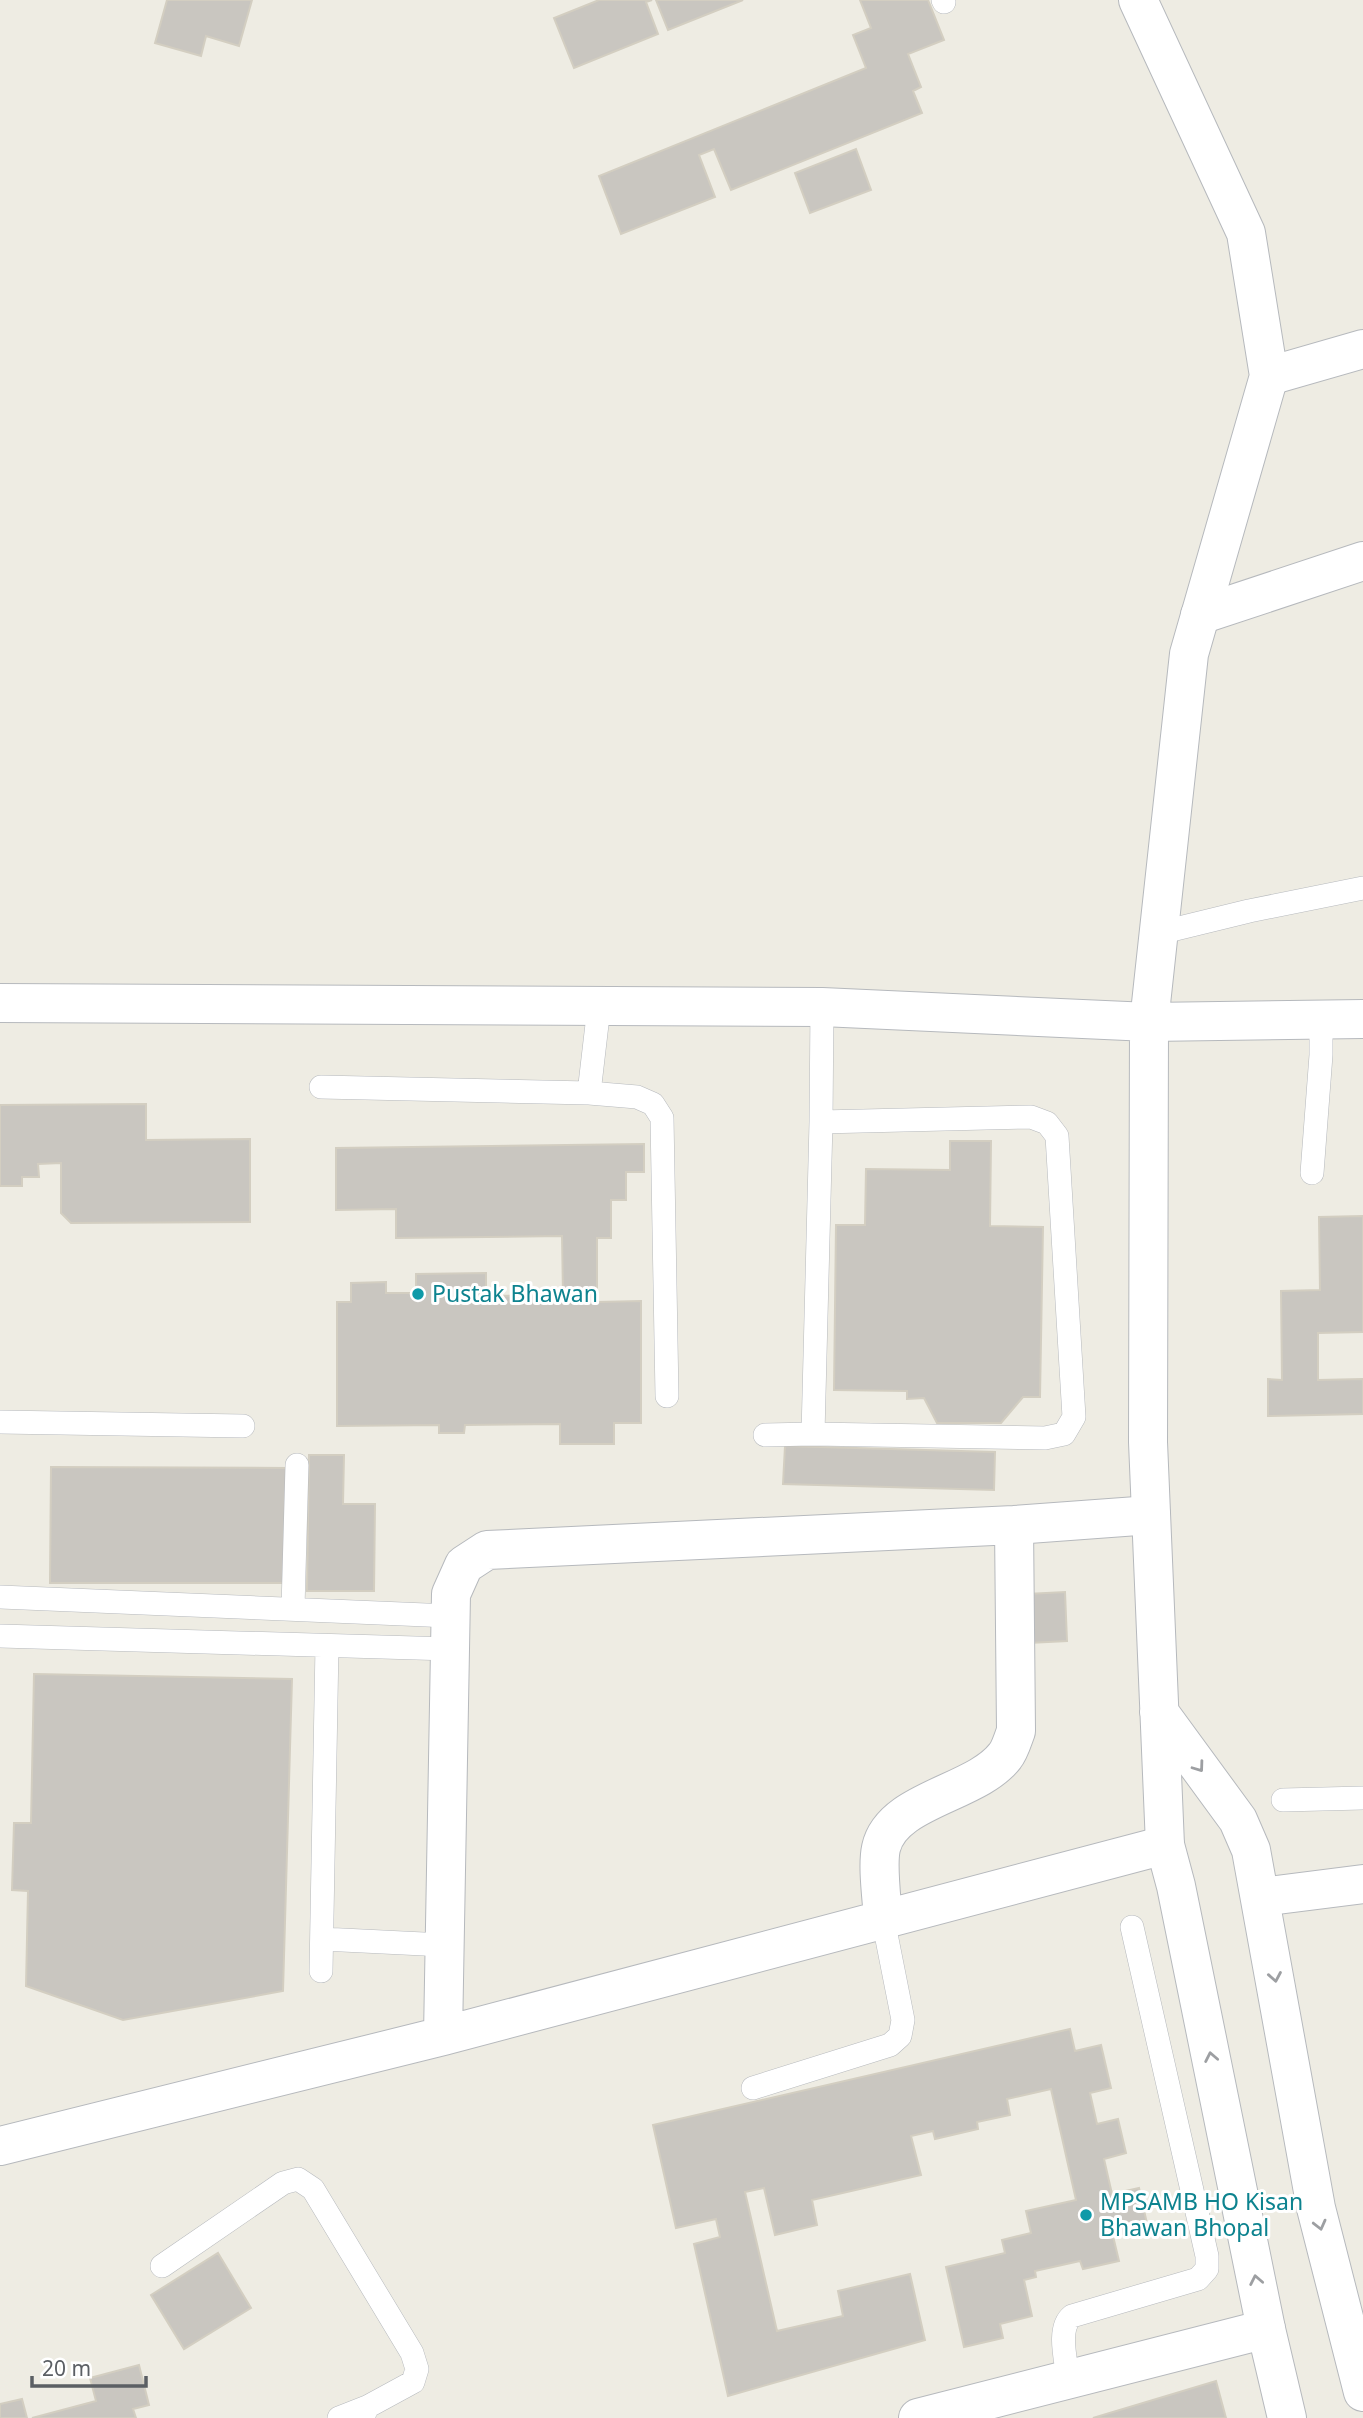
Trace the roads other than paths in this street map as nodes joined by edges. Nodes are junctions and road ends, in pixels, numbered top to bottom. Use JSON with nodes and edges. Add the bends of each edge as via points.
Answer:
{"nodes":[{"id":1,"x":1138,"y":0,"type":"edge"},
{"id":2,"x":1363,"y":349,"type":"edge"},
{"id":3,"x":1269,"y":376,"type":"junction"},
{"id":4,"x":1363,"y":561,"type":"edge"},
{"id":5,"x":1200,"y":615,"type":"junction"},
{"id":6,"x":1363,"y":888,"type":"edge"},
{"id":7,"x":1159,"y":933,"type":"junction"},
{"id":8,"x":0,"y":1003,"type":"edge"},
{"id":9,"x":599,"y":1007,"type":"junction"},
{"id":10,"x":822,"y":1007,"type":"junction"},
{"id":11,"x":1363,"y":1019,"type":"edge"},
{"id":12,"x":1321,"y":1020,"type":"junction"},
{"id":13,"x":1149,"y":1021,"type":"junction"},
{"id":14,"x":321,"y":1087,"type":"dead end"},
{"id":15,"x":589,"y":1094,"type":"junction"},
{"id":16,"x":821,"y":1122,"type":"junction"},
{"id":17,"x":1312,"y":1173,"type":"dead end"},
{"id":18,"x":667,"y":1396,"type":"dead end"},
{"id":19,"x":0,"y":1422,"type":"edge"},
{"id":20,"x":243,"y":1426,"type":"dead end"},
{"id":21,"x":813,"y":1434,"type":"junction"},
{"id":22,"x":765,"y":1435,"type":"dead end"},
{"id":23,"x":297,"y":1465,"type":"dead end"},
{"id":24,"x":1151,"y":1515,"type":"junction"},
{"id":25,"x":1014,"y":1525,"type":"junction"},
{"id":26,"x":0,"y":1597,"type":"edge"},
{"id":27,"x":293,"y":1608,"type":"junction"},
{"id":28,"x":450,"y":1633,"type":"junction"},
{"id":29,"x":0,"y":1636,"type":"edge"},
{"id":30,"x":327,"y":1646,"type":"junction"},
{"id":31,"x":1159,"y":1712,"type":"junction"},
{"id":32,"x":1363,"y":1798,"type":"edge"},
{"id":33,"x":1283,"y":1800,"type":"dead end"},
{"id":34,"x":1164,"y":1845,"type":"junction"},
{"id":35,"x":1363,"y":1884,"type":"edge"},
{"id":36,"x":1261,"y":1897,"type":"junction"},
{"id":37,"x":883,"y":1919,"type":"junction"},
{"id":38,"x":1132,"y":1927,"type":"dead end"},
{"id":39,"x":322,"y":1939,"type":"junction"},
{"id":40,"x":444,"y":1945,"type":"junction"},
{"id":41,"x":321,"y":1971,"type":"dead end"},
{"id":42,"x":443,"y":2036,"type":"junction"},
{"id":43,"x":753,"y":2088,"type":"dead end"},
{"id":44,"x":0,"y":2146,"type":"edge"},
{"id":45,"x":162,"y":2266,"type":"dead end"},
{"id":46,"x":1266,"y":2329,"type":"junction"},
{"id":47,"x":1068,"y":2378,"type":"junction"},
{"id":48,"x":1363,"y":2392,"type":"edge"},
{"id":49,"x":365,"y":2412,"type":"edge"},
{"id":50,"x":928,"y":2417,"type":"edge"},
{"id":51,"x":339,"y":2418,"type":"edge"},
{"id":52,"x":1287,"y":2418,"type":"edge"}],
"edges":[{"from":1,"to":3,"type":"street","via":[[1245,233]]},
{"from":2,"to":3,"type":"street"},
{"from":3,"to":5,"type":"street"},
{"from":4,"to":5,"type":"street"},
{"from":5,"to":7,"type":"street","via":[[1189,654]]},
{"from":6,"to":7,"type":"lane"},
{"from":7,"to":13,"type":"street"},
{"from":8,"to":9,"type":"street"},
{"from":9,"to":10,"type":"street"},
{"from":9,"to":15,"type":"lane"},
{"from":10,"to":13,"type":"street"},
{"from":10,"to":16,"type":"lane"},
{"from":11,"to":12,"type":"street"},
{"from":12,"to":13,"type":"street"},
{"from":12,"to":17,"type":"lane"},
{"from":13,"to":24,"type":"street","via":[[1147,1442]]},
{"from":14,"to":15,"type":"lane"},
{"from":15,"to":18,"type":"lane","via":[[637,1097],[653,1104],[662,1118]]},
{"from":16,"to":21,"type":"lane"},
{"from":16,"to":21,"type":"lane","via":[[1031,1117],[1047,1123],[1057,1136],[1074,1417],[1064,1434],[1045,1438]]},
{"from":19,"to":20,"type":"lane"},
{"from":21,"to":22,"type":"lane"},
{"from":23,"to":27,"type":"lane"},
{"from":24,"to":25,"type":"street"},
{"from":24,"to":31,"type":"street"},
{"from":25,"to":28,"type":"street","via":[[486,1550],[464,1565],[451,1594]]},
{"from":25,"to":37,"type":"street","via":[[1016,1731],[1005,1756],[986,1772],[900,1819],[887,1832],[880,1851]]},
{"from":26,"to":27,"type":"lane"},
{"from":27,"to":28,"type":"lane"},
{"from":28,"to":30,"type":"lane"},
{"from":28,"to":40,"type":"street"},
{"from":29,"to":30,"type":"lane"},
{"from":30,"to":39,"type":"lane"},
{"from":31,"to":34,"type":"street"},
{"from":31,"to":36,"type":"street","one_way":true,"via":[[1238,1820],[1251,1850]]},
{"from":32,"to":33,"type":"lane"},
{"from":34,"to":37,"type":"street"},
{"from":46,"to":34,"type":"street","one_way":true,"via":[[1179,1899]]},
{"from":35,"to":36,"type":"street"},
{"from":36,"to":48,"type":"street","one_way":true,"via":[[1316,2208]]},
{"from":37,"to":42,"type":"street"},
{"from":37,"to":43,"type":"lane","via":[[903,2020],[900,2036],[890,2045]]},
{"from":38,"to":47,"type":"lane","via":[[1207,2269],[1198,2279],[1072,2316],[1064,2330]]},
{"from":39,"to":40,"type":"lane"},
{"from":39,"to":41,"type":"lane"},
{"from":40,"to":42,"type":"street"},
{"from":42,"to":44,"type":"street"},
{"from":45,"to":49,"type":"lane","via":[[283,2183],[298,2179],[313,2189],[412,2353],[417,2369],[413,2382]]},
{"from":46,"to":47,"type":"street"},
{"from":46,"to":52,"type":"street"},
{"from":47,"to":50,"type":"street"},
{"from":49,"to":51,"type":"lane"}]}
